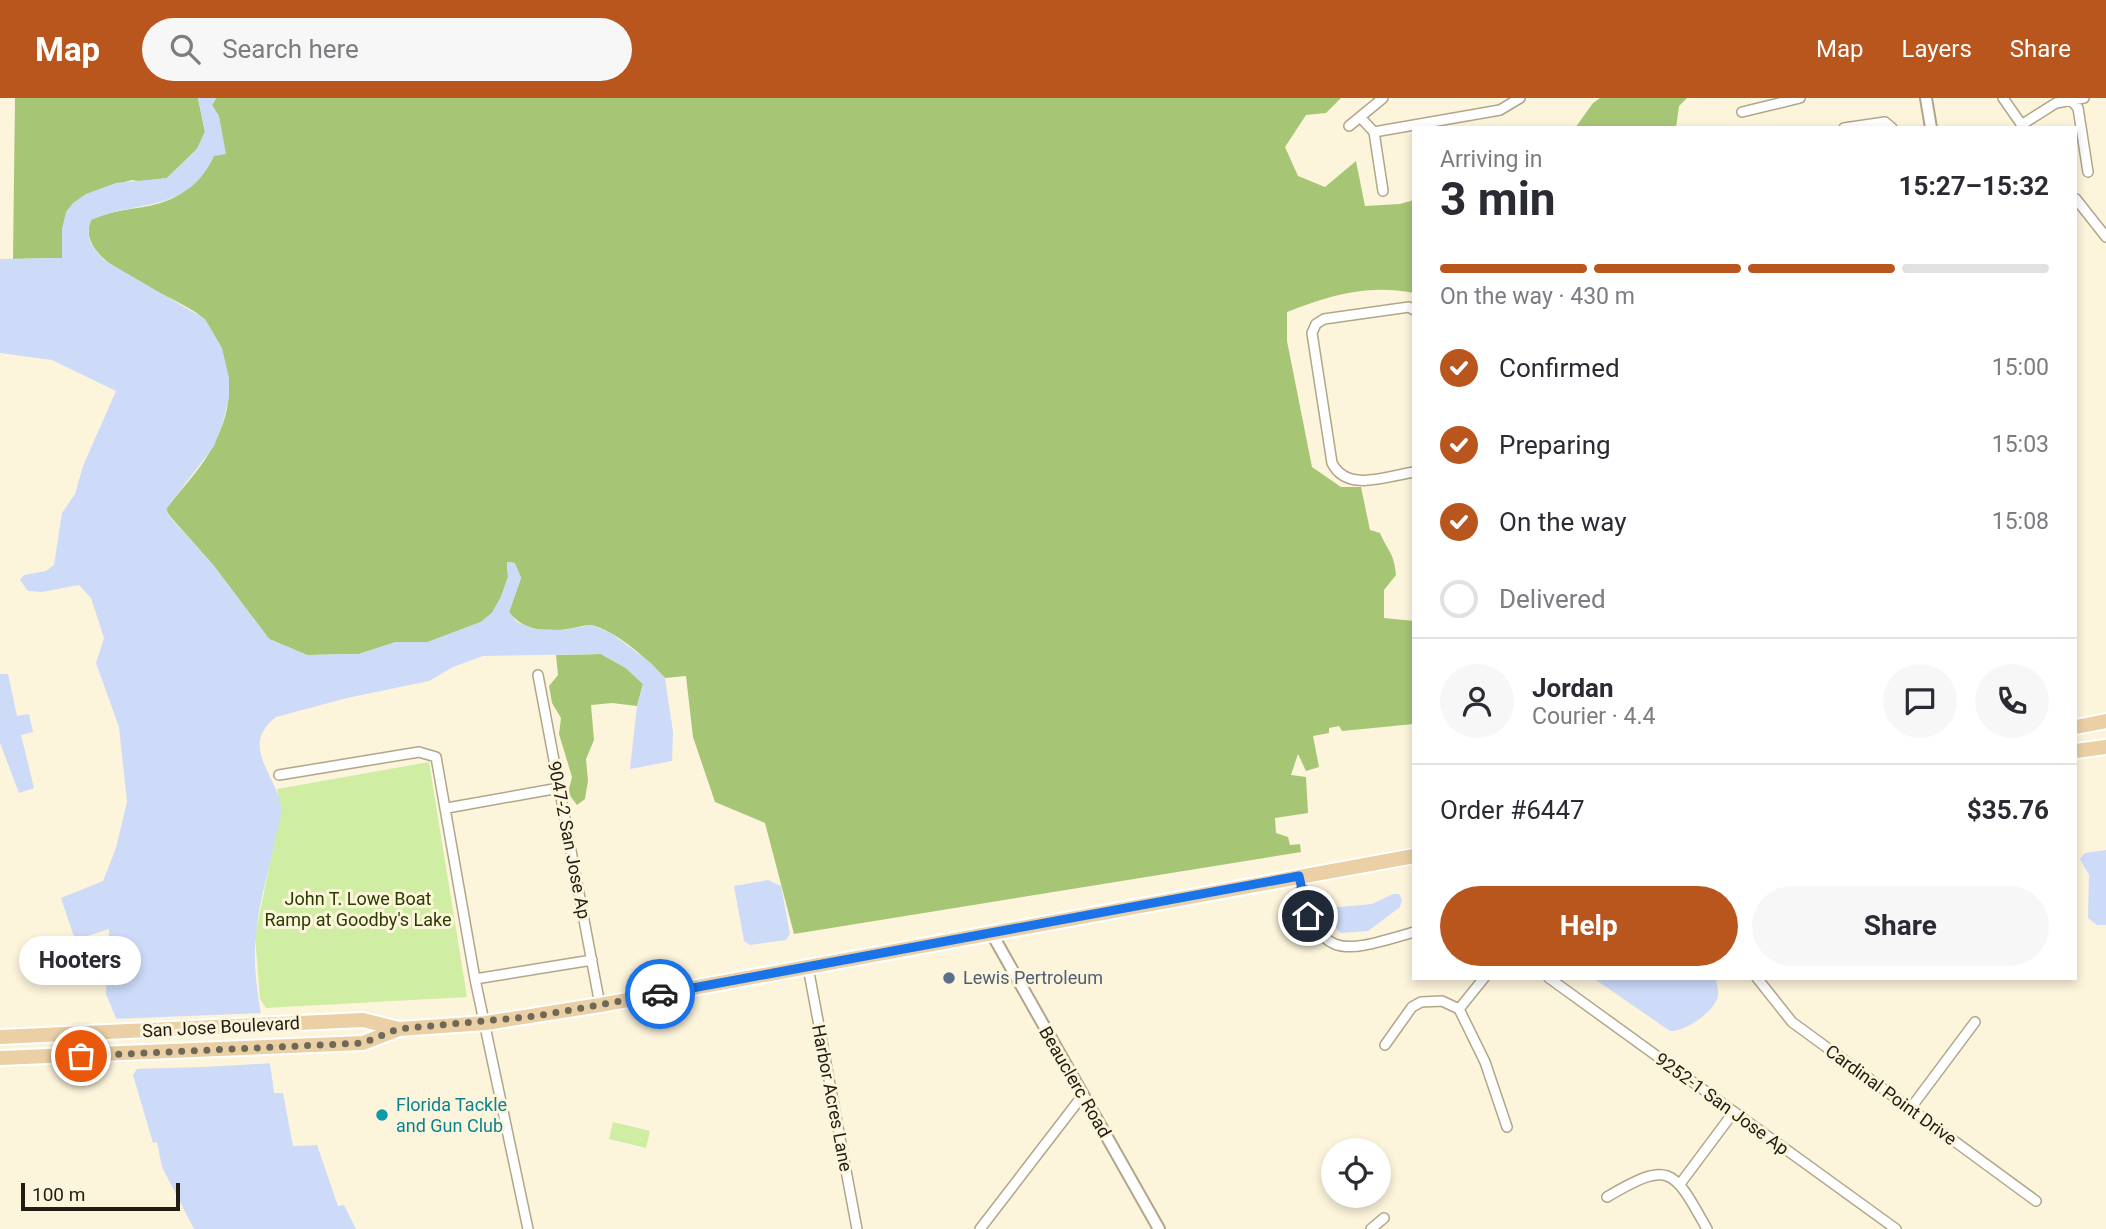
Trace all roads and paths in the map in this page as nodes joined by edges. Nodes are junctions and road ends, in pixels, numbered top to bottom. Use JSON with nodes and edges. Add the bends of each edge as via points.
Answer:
{"nodes":[{"id":1,"x":1383,"y":98,"type":"edge"},
{"id":2,"x":1520,"y":98,"type":"edge"},
{"id":3,"x":1800,"y":98,"type":"edge"},
{"id":4,"x":1926,"y":98,"type":"edge"},
{"id":5,"x":2003,"y":98,"type":"edge"},
{"id":6,"x":2084,"y":98,"type":"edge"},
{"id":7,"x":2069,"y":99,"type":"edge"},
{"id":8,"x":1742,"y":112,"type":"dead end"},
{"id":9,"x":1360,"y":117,"type":"junction"},
{"id":10,"x":1349,"y":126,"type":"dead end"},
{"id":11,"x":1858,"y":126,"type":"edge"},
{"id":12,"x":1890,"y":126,"type":"edge"},
{"id":13,"x":1931,"y":126,"type":"edge"},
{"id":14,"x":2023,"y":126,"type":"edge"},
{"id":15,"x":1374,"y":132,"type":"junction"},
{"id":16,"x":2088,"y":172,"type":"dead end"},
{"id":17,"x":1383,"y":191,"type":"dead end"},
{"id":18,"x":2077,"y":200,"type":"edge"},
{"id":19,"x":2106,"y":237,"type":"edge"},
{"id":20,"x":1412,"y":309,"type":"edge"},
{"id":21,"x":1412,"y":472,"type":"edge"},
{"id":22,"x":538,"y":675,"type":"dead end"},
{"id":23,"x":2077,"y":714,"type":"edge"},
{"id":24,"x":2101,"y":722,"type":"edge"},
{"id":25,"x":2077,"y":727,"type":"edge"},
{"id":26,"x":2106,"y":747,"type":"edge"},
{"id":27,"x":2077,"y":751,"type":"edge"},
{"id":28,"x":279,"y":775,"type":"dead end"},
{"id":29,"x":559,"y":788,"type":"junction"},
{"id":30,"x":447,"y":808,"type":"junction"},
{"id":31,"x":1412,"y":856,"type":"edge"},
{"id":32,"x":1299,"y":876,"type":"junction"},
{"id":33,"x":1412,"y":933,"type":"edge"},
{"id":34,"x":992,"y":934,"type":"junction"},
{"id":35,"x":592,"y":960,"type":"junction"},
{"id":36,"x":808,"y":967,"type":"junction"},
{"id":37,"x":475,"y":979,"type":"junction"},
{"id":38,"x":1482,"y":980,"type":"edge"},
{"id":39,"x":1552,"y":980,"type":"edge"},
{"id":40,"x":1759,"y":980,"type":"edge"},
{"id":41,"x":600,"y":1005,"type":"junction"},
{"id":42,"x":1459,"y":1009,"type":"junction"},
{"id":43,"x":1975,"y":1022,"type":"dead end"},
{"id":44,"x":486,"y":1023,"type":"junction"},
{"id":45,"x":398,"y":1029,"type":"junction"},
{"id":46,"x":0,"y":1037,"type":"edge"},
{"id":47,"x":1385,"y":1045,"type":"dead end"},
{"id":48,"x":0,"y":1058,"type":"edge"},
{"id":49,"x":1083,"y":1095,"type":"junction"},
{"id":50,"x":1910,"y":1109,"type":"junction"},
{"id":51,"x":1733,"y":1113,"type":"junction"},
{"id":52,"x":1507,"y":1127,"type":"dead end"},
{"id":53,"x":1680,"y":1184,"type":"junction"},
{"id":54,"x":1607,"y":1197,"type":"dead end"},
{"id":55,"x":2036,"y":1201,"type":"dead end"},
{"id":56,"x":1889,"y":1227,"type":"edge"},
{"id":57,"x":528,"y":1229,"type":"edge"},
{"id":58,"x":857,"y":1229,"type":"edge"},
{"id":59,"x":980,"y":1229,"type":"edge"},
{"id":60,"x":1159,"y":1229,"type":"edge"},
{"id":61,"x":1371,"y":1229,"type":"edge"},
{"id":62,"x":1379,"y":1229,"type":"edge"},
{"id":63,"x":1707,"y":1229,"type":"edge"}],
"edges":[{"from":1,"to":9,"type":"street"},
{"from":2,"to":15,"type":"street","via":[[1500,110]]},
{"from":3,"to":8,"type":"street"},
{"from":4,"to":13,"type":"street"},
{"from":5,"to":14,"type":"street"},
{"from":6,"to":7,"type":"street"},
{"from":7,"to":14,"type":"street"},
{"from":7,"to":16,"type":"street","via":[[2078,108]]},
{"from":9,"to":10,"type":"street"},
{"from":9,"to":15,"type":"street"},
{"from":11,"to":12,"type":"street","via":[[1885,122]]},
{"from":15,"to":17,"type":"street"},
{"from":18,"to":19,"type":"street"},
{"from":20,"to":21,"type":"street","via":[[1324,319],[1316,324],[1312,342],[1336,472],[1355,482]]},
{"from":22,"to":29,"type":"street","name":"9047-2 San Jose Ap"},
{"from":23,"to":24,"type":"main road"},
{"from":24,"to":25,"type":"main road"},
{"from":26,"to":27,"type":"main road"},
{"from":28,"to":30,"type":"street","via":[[430,753],[439,765]]},
{"from":29,"to":30,"type":"street"},
{"from":29,"to":35,"type":"street","name":"9047-2 San Jose Ap"},
{"from":30,"to":37,"type":"street"},
{"from":31,"to":32,"type":"main road","name":"San Jose Boulevard"},
{"from":32,"to":33,"type":"street","via":[[1313,925],[1334,944],[1357,947]]},
{"from":32,"to":34,"type":"main road","name":"San Jose Boulevard"},
{"from":34,"to":36,"type":"main road","name":"San Jose Boulevard"},
{"from":34,"to":49,"type":"street","name":"Beauclerc Road"},
{"from":35,"to":37,"type":"street"},
{"from":35,"to":41,"type":"street","name":"9047-2 San Jose Ap"},
{"from":36,"to":41,"type":"main road","name":"San Jose Boulevard"},
{"from":36,"to":58,"type":"street","name":"Harbor Acres Lane"},
{"from":37,"to":44,"type":"street"},
{"from":38,"to":42,"type":"street"},
{"from":39,"to":51,"type":"street","name":"9252-1 San Jose Ap"},
{"from":40,"to":50,"type":"street","name":"Cardinal Point Drive","via":[[1792,1022]]},
{"from":41,"to":44,"type":"main road","name":"San Jose Boulevard"},
{"from":42,"to":47,"type":"street","via":[[1442,1001],[1421,1002],[1412,1007]]},
{"from":42,"to":52,"type":"street","via":[[1485,1062]]},
{"from":43,"to":50,"type":"street"},
{"from":44,"to":45,"type":"main road","name":"San Jose Boulevard"},
{"from":44,"to":57,"type":"street"},
{"from":45,"to":46,"type":"main road","name":"San Jose Boulevard","via":[[363,1020]]},
{"from":45,"to":48,"type":"main road","name":"San Jose Boulevard","via":[[363,1043]]},
{"from":49,"to":59,"type":"street"},
{"from":49,"to":60,"type":"street","name":"Beauclerc Road"},
{"from":50,"to":55,"type":"street","name":"Cardinal Point Drive"},
{"from":51,"to":53,"type":"street"},
{"from":51,"to":56,"type":"street","name":"9252-1 San Jose Ap"},
{"from":53,"to":54,"type":"street","via":[[1661,1174],[1648,1174]]},
{"from":53,"to":63,"type":"street"},
{"from":61,"to":62,"type":"street","via":[[1384,1218]]}]}
